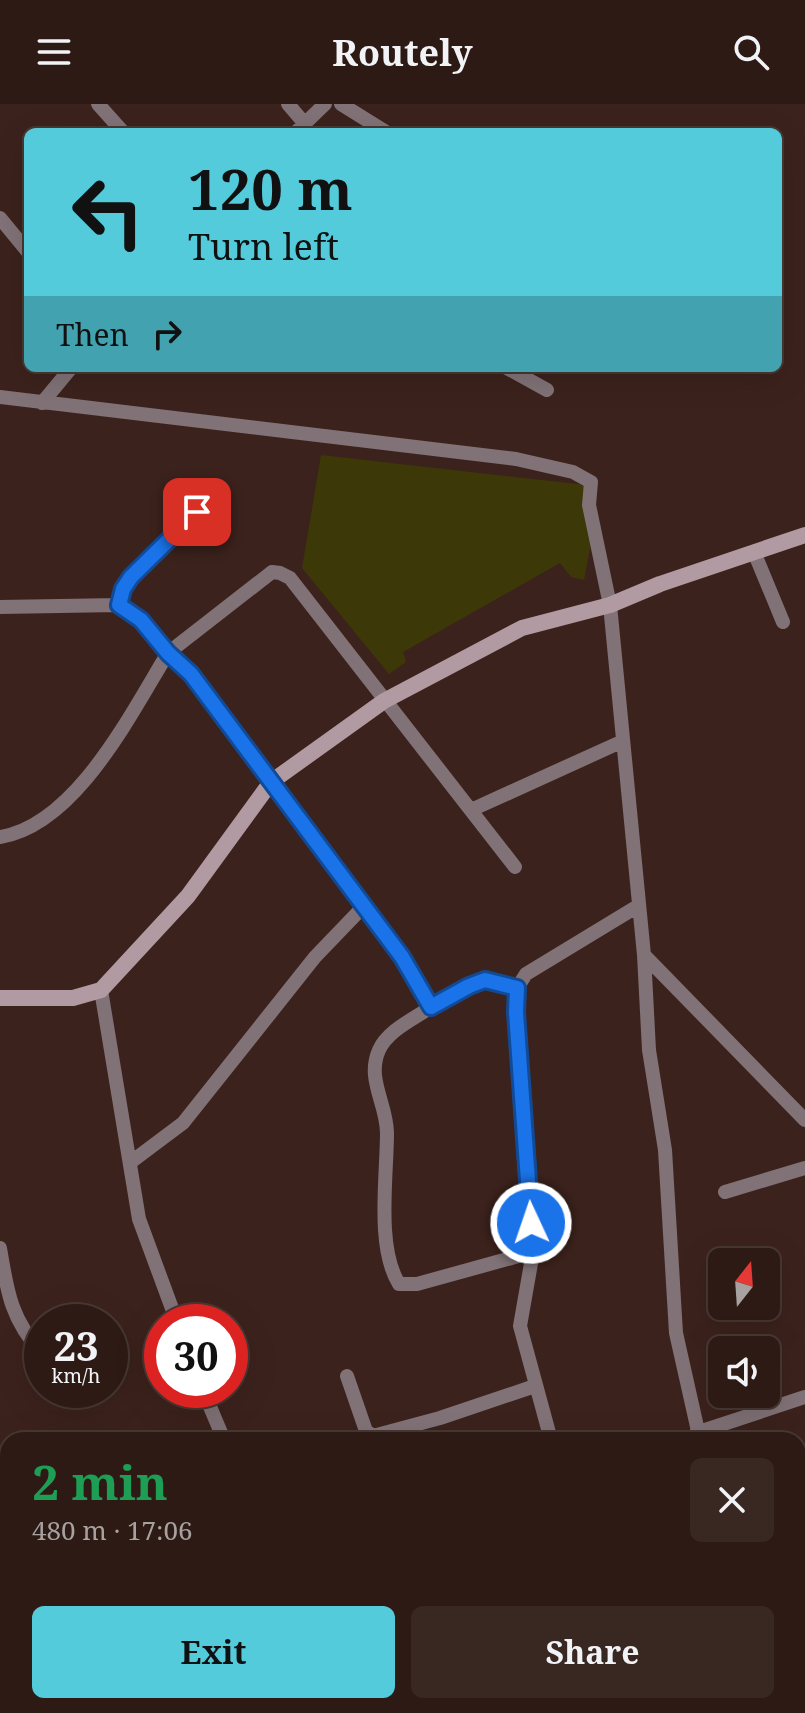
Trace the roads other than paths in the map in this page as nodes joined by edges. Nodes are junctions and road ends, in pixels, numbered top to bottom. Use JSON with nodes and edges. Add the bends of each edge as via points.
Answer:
{"nodes":[{"id":1,"x":98,"y":104,"type":"edge"},
{"id":2,"x":288,"y":104,"type":"edge"},
{"id":3,"x":325,"y":104,"type":"edge"},
{"id":4,"x":341,"y":104,"type":"edge"},
{"id":5,"x":119,"y":128,"type":"edge"},
{"id":6,"x":300,"y":128,"type":"edge"},
{"id":7,"x":380,"y":128,"type":"edge"},
{"id":8,"x":0,"y":218,"type":"edge"},
{"id":9,"x":24,"y":247,"type":"edge"},
{"id":10,"x":68,"y":372,"type":"edge"},
{"id":11,"x":514,"y":372,"type":"edge"},
{"id":12,"x":547,"y":390,"type":"dead end"},
{"id":13,"x":0,"y":397,"type":"edge"},
{"id":14,"x":42,"y":403,"type":"junction"},
{"id":15,"x":197,"y":512,"type":"dead end"},
{"id":16,"x":805,"y":535,"type":"edge"},
{"id":17,"x":754,"y":552,"type":"junction"},
{"id":18,"x":119,"y":605,"type":"junction"},
{"id":19,"x":610,"y":605,"type":"junction"},
{"id":20,"x":0,"y":607,"type":"edge"},
{"id":21,"x":783,"y":622,"type":"dead end"},
{"id":22,"x":168,"y":653,"type":"junction"},
{"id":23,"x":384,"y":701,"type":"junction"},
{"id":24,"x":623,"y":741,"type":"junction"},
{"id":25,"x":271,"y":782,"type":"junction"},
{"id":26,"x":471,"y":810,"type":"junction"},
{"id":27,"x":0,"y":837,"type":"edge"},
{"id":28,"x":515,"y":867,"type":"dead end"},
{"id":29,"x":364,"y":906,"type":"junction"},
{"id":30,"x":638,"y":906,"type":"junction"},
{"id":31,"x":644,"y":955,"type":"junction"},
{"id":32,"x":517,"y":988,"type":"junction"},
{"id":33,"x":101,"y":990,"type":"junction"},
{"id":34,"x":0,"y":998,"type":"edge"},
{"id":35,"x":431,"y":1007,"type":"junction"},
{"id":36,"x":805,"y":1120,"type":"edge"},
{"id":37,"x":131,"y":1162,"type":"junction"},
{"id":38,"x":805,"y":1168,"type":"edge"},
{"id":39,"x":725,"y":1192,"type":"dead end"},
{"id":40,"x":0,"y":1248,"type":"edge"},
{"id":41,"x":533,"y":1252,"type":"junction"},
{"id":42,"x":170,"y":1304,"type":"edge"},
{"id":43,"x":5,"y":1308,"type":"edge"},
{"id":44,"x":24,"y":1330,"type":"edge"},
{"id":45,"x":347,"y":1376,"type":"dead end"},
{"id":46,"x":535,"y":1386,"type":"junction"},
{"id":47,"x":805,"y":1397,"type":"edge"},
{"id":48,"x":211,"y":1408,"type":"edge"},
{"id":49,"x":221,"y":1432,"type":"edge"},
{"id":50,"x":367,"y":1432,"type":"edge"},
{"id":51,"x":388,"y":1432,"type":"edge"},
{"id":52,"x":549,"y":1432,"type":"edge"},
{"id":53,"x":697,"y":1432,"type":"edge"},
{"id":54,"x":709,"y":1432,"type":"edge"}],
"edges":[{"from":1,"to":5,"type":"street"},
{"from":2,"to":6,"type":"street"},
{"from":3,"to":6,"type":"street"},
{"from":4,"to":7,"type":"street"},
{"from":8,"to":9,"type":"street"},
{"from":10,"to":14,"type":"street"},
{"from":11,"to":12,"type":"street"},
{"from":13,"to":14,"type":"street"},
{"from":14,"to":19,"type":"street","via":[[516,459],[573,472],[591,482],[589,505]]},
{"from":15,"to":18,"type":"street","via":[[131,577]]},
{"from":16,"to":17,"type":"street"},
{"from":17,"to":19,"type":"street"},
{"from":17,"to":21,"type":"street"},
{"from":18,"to":20,"type":"street"},
{"from":18,"to":22,"type":"street","via":[[141,620]]},
{"from":19,"to":23,"type":"street","via":[[522,628]]},
{"from":19,"to":24,"type":"street"},
{"from":22,"to":23,"type":"street","via":[[256,582],[280,573],[296,585]]},
{"from":22,"to":25,"type":"street","via":[[191,674]]},
{"from":22,"to":27,"type":"street","via":[[113,743],[71,796],[20,834]]},
{"from":23,"to":25,"type":"street"},
{"from":23,"to":26,"type":"street"},
{"from":24,"to":26,"type":"street"},
{"from":24,"to":30,"type":"street"},
{"from":25,"to":29,"type":"street"},
{"from":25,"to":33,"type":"street","via":[[188,896]]},
{"from":26,"to":28,"type":"street"},
{"from":29,"to":35,"type":"street"},
{"from":29,"to":37,"type":"street","via":[[315,957],[183,1123]]},
{"from":30,"to":31,"type":"street"},
{"from":30,"to":32,"type":"street","via":[[526,974]]},
{"from":31,"to":36,"type":"street"},
{"from":31,"to":53,"type":"street","via":[[649,1050],[665,1150],[676,1333]]},
{"from":32,"to":35,"type":"street","via":[[485,980]]},
{"from":32,"to":41,"type":"street"},
{"from":33,"to":34,"type":"street","via":[[73,998]]},
{"from":33,"to":37,"type":"street"},
{"from":35,"to":41,"type":"street","via":[[393,1033],[380,1048],[373,1071],[387,1130],[383,1191],[391,1271],[399,1284],[417,1284]]},
{"from":37,"to":42,"type":"street","via":[[139,1219]]},
{"from":38,"to":39,"type":"street"},
{"from":40,"to":43,"type":"street"},
{"from":41,"to":46,"type":"street","via":[[520,1326]]},
{"from":43,"to":44,"type":"street"},
{"from":45,"to":50,"type":"street"},
{"from":46,"to":51,"type":"street"},
{"from":46,"to":52,"type":"street"},
{"from":47,"to":54,"type":"street"},
{"from":48,"to":49,"type":"street"}]}
